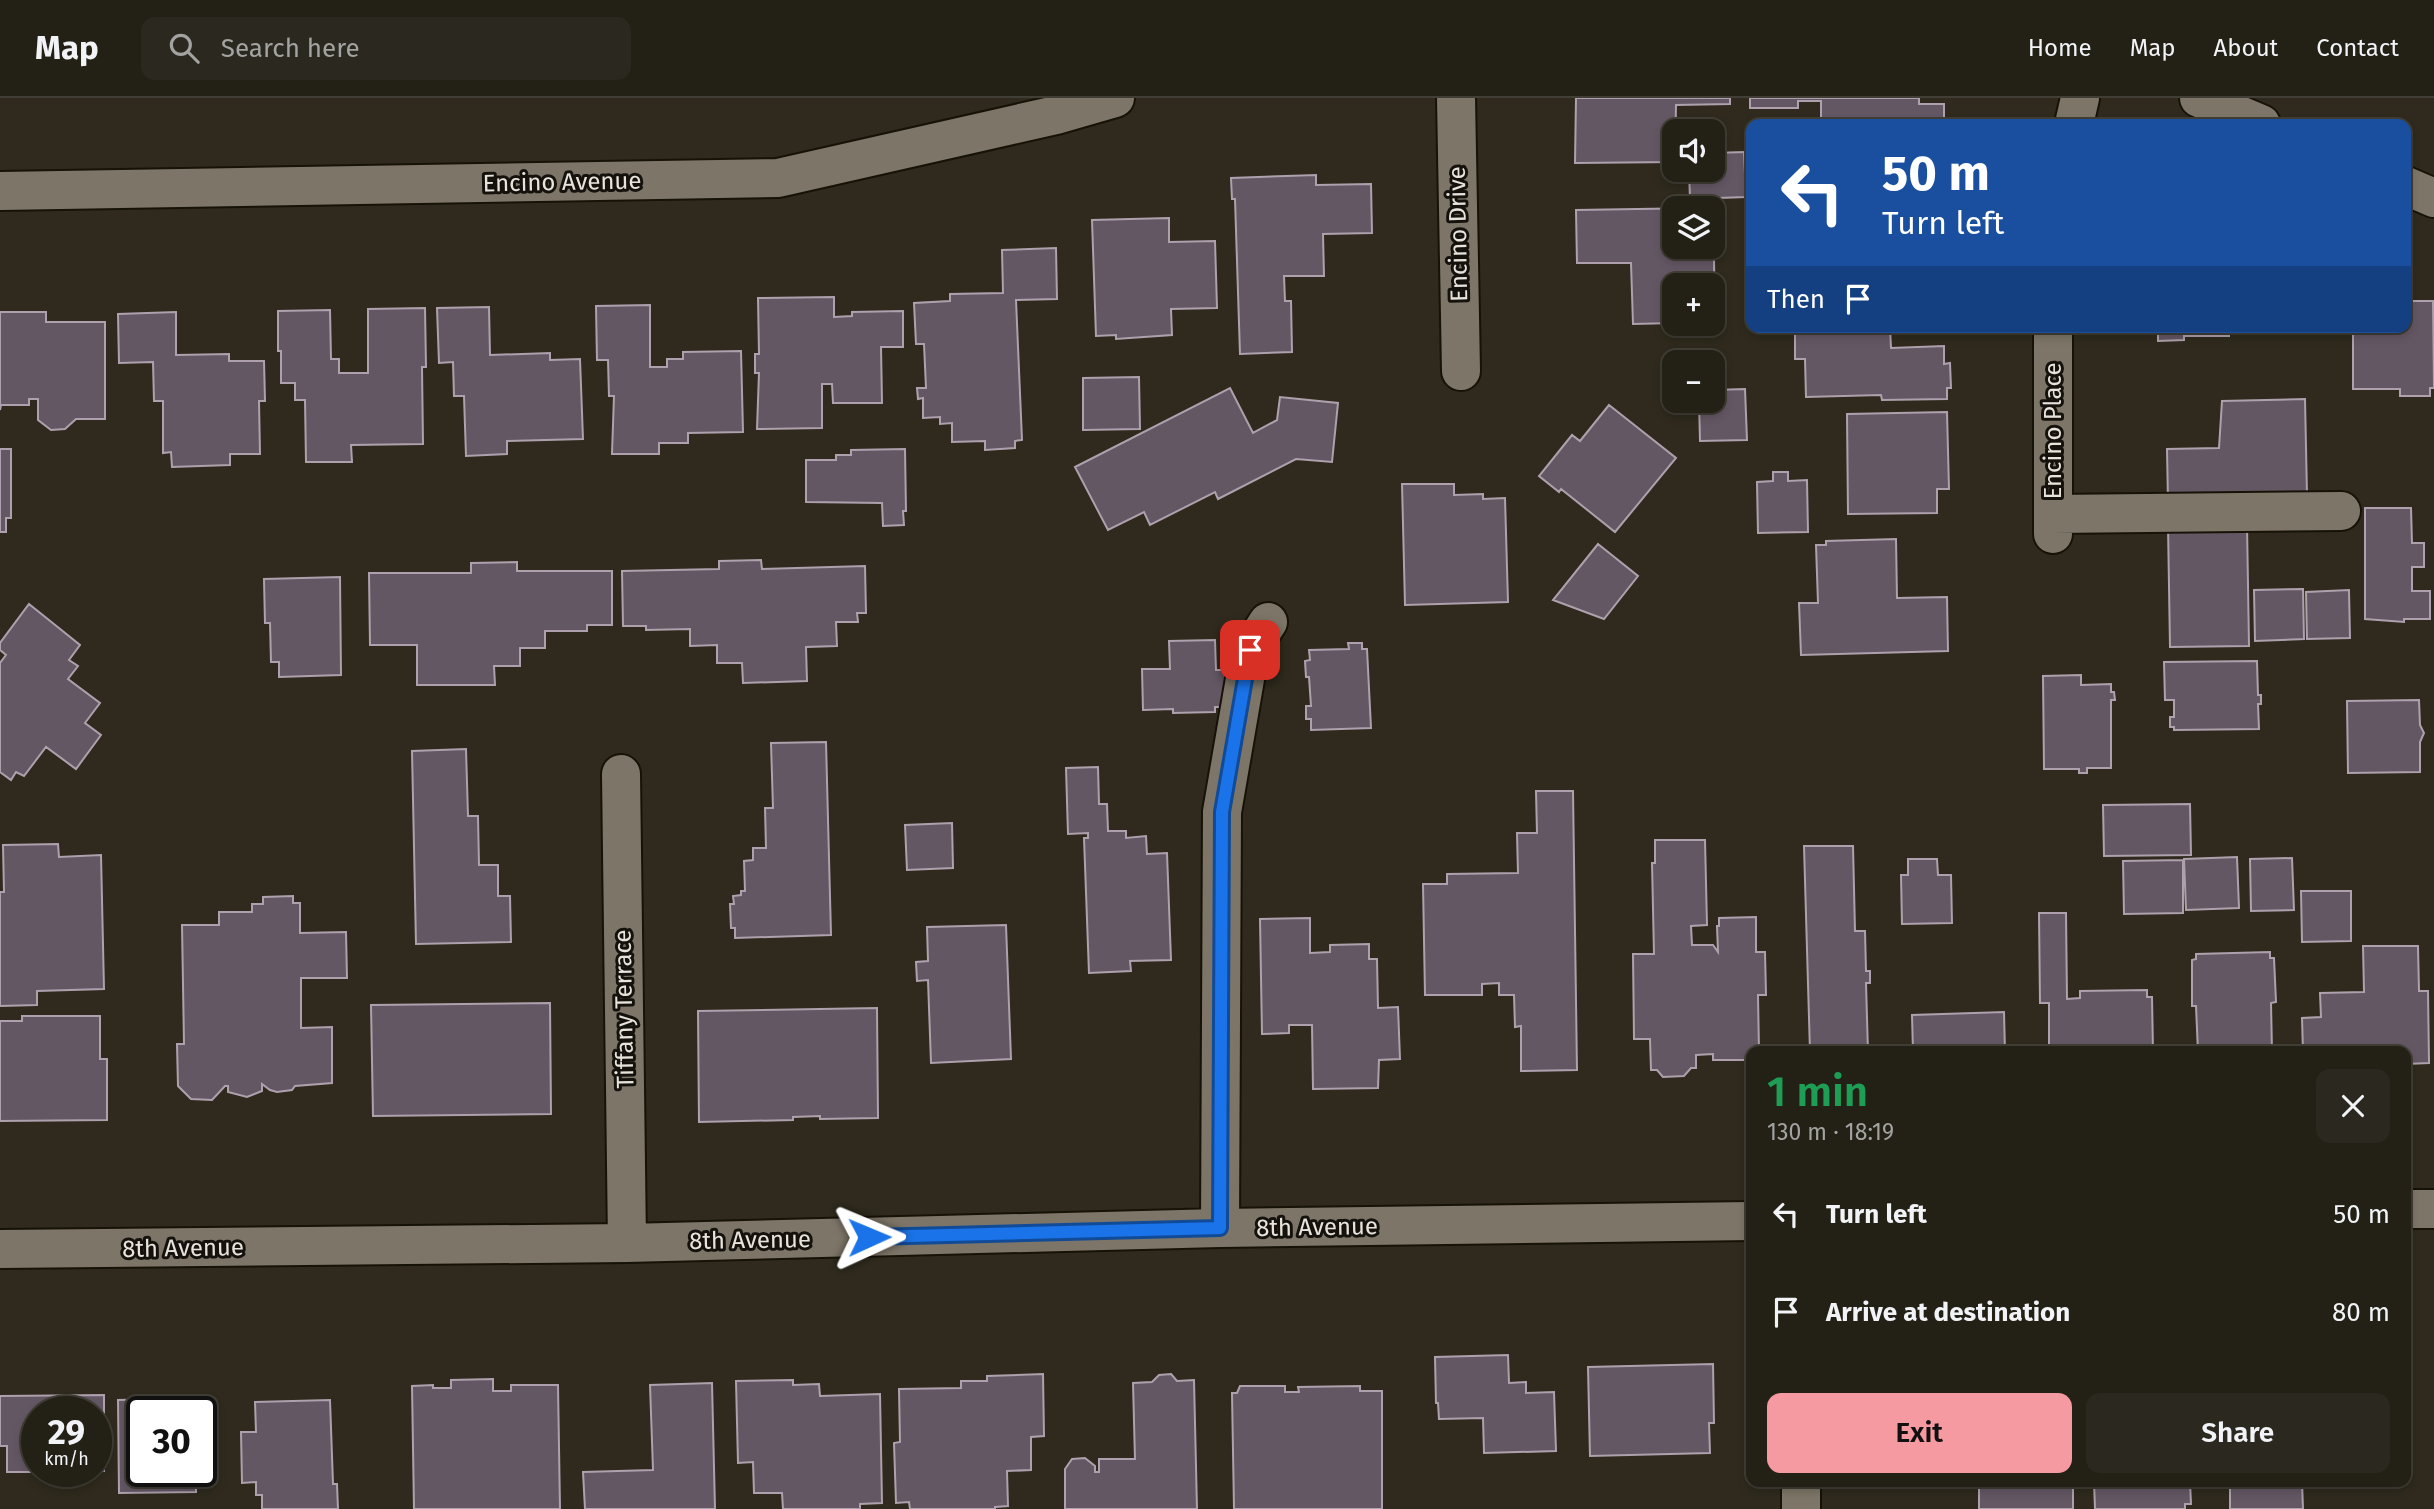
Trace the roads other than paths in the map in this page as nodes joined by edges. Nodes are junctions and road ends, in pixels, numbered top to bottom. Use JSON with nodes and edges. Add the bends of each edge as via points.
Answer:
{"nodes":[{"id":1,"x":1115,"y":98,"type":"edge"},
{"id":2,"x":1455,"y":98,"type":"edge"},
{"id":3,"x":2080,"y":98,"type":"edge"},
{"id":4,"x":2199,"y":98,"type":"edge"},
{"id":5,"x":2075,"y":119,"type":"edge"},
{"id":6,"x":2249,"y":119,"type":"edge"},
{"id":7,"x":2411,"y":188,"type":"edge"},
{"id":8,"x":0,"y":191,"type":"edge"},
{"id":9,"x":2434,"y":198,"type":"edge"},
{"id":10,"x":2053,"y":333,"type":"edge"},
{"id":11,"x":1461,"y":371,"type":"dead end"},
{"id":12,"x":2341,"y":511,"type":"dead end"},
{"id":13,"x":1268,"y":622,"type":"dead end"},
{"id":14,"x":621,"y":774,"type":"dead end"},
{"id":15,"x":2411,"y":1209,"type":"edge"},
{"id":16,"x":2434,"y":1209,"type":"edge"},
{"id":17,"x":1746,"y":1221,"type":"edge"},
{"id":18,"x":1220,"y":1228,"type":"junction"},
{"id":19,"x":627,"y":1243,"type":"junction"},
{"id":20,"x":0,"y":1250,"type":"edge"},
{"id":21,"x":1801,"y":1487,"type":"edge"},
{"id":22,"x":1801,"y":1509,"type":"edge"}],
"edges":[{"from":1,"to":8,"type":"street","name":"Encino Avenue","via":[[778,178]]},
{"from":2,"to":11,"type":"street","name":"Encino Drive"},
{"from":3,"to":5,"type":"street"},
{"from":4,"to":6,"type":"street"},
{"from":7,"to":9,"type":"street"},
{"from":10,"to":12,"type":"street","name":"Encino Place","via":[[2053,524]]},
{"from":13,"to":18,"type":"street","via":[[1250,650],[1222,812]]},
{"from":14,"to":19,"type":"street","name":"Tiffany Terrace"},
{"from":15,"to":16,"type":"street"},
{"from":17,"to":18,"type":"street","name":"8th Avenue"},
{"from":18,"to":19,"type":"street","name":"8th Avenue"},
{"from":19,"to":20,"type":"street","name":"8th Avenue"},
{"from":21,"to":22,"type":"street"}]}
